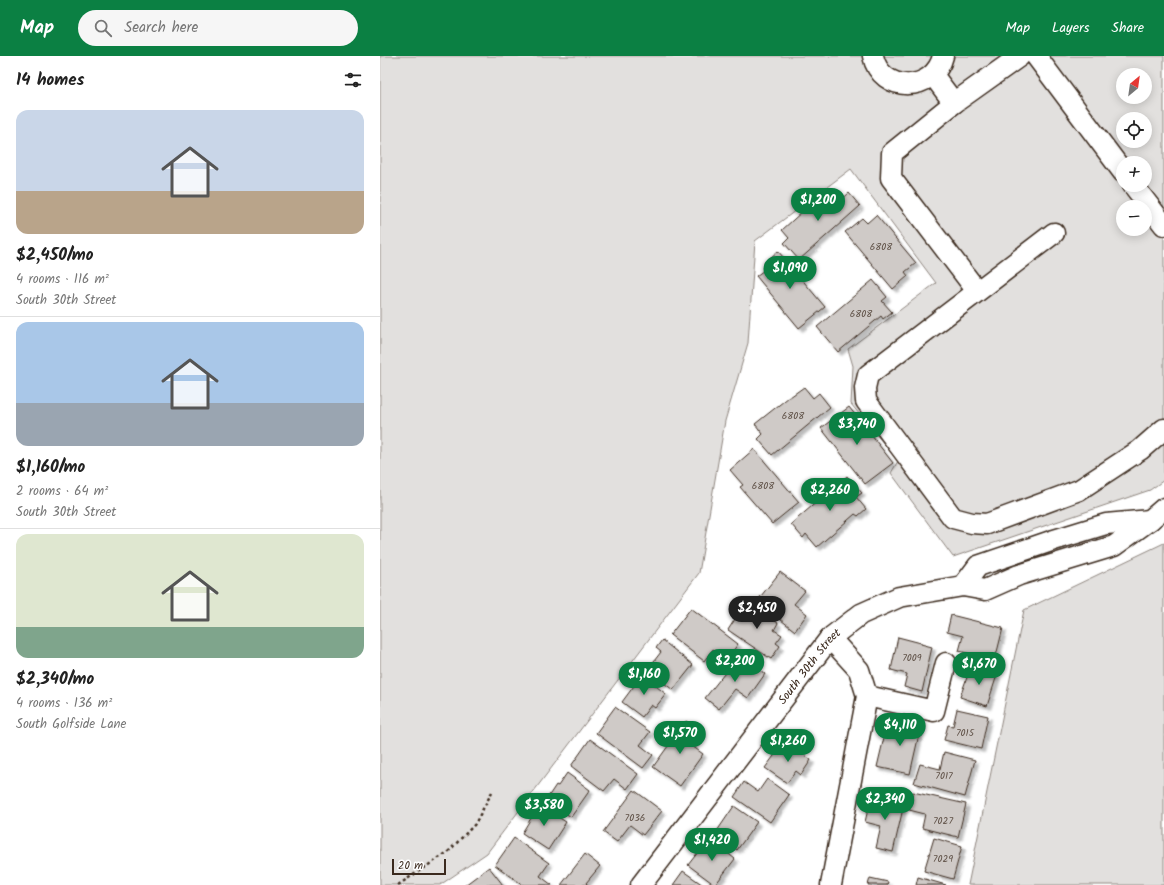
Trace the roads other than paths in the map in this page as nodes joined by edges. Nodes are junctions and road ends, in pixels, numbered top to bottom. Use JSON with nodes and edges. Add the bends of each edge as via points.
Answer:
{"nodes":[{"id":1,"x":873,"y":56,"type":"edge"},
{"id":2,"x":943,"y":56,"type":"edge"},
{"id":3,"x":1020,"y":56,"type":"edge"},
{"id":4,"x":1036,"y":56,"type":"edge"},
{"id":5,"x":933,"y":75,"type":"junction"},
{"id":6,"x":954,"y":103,"type":"junction"},
{"id":7,"x":1116,"y":163,"type":"edge"},
{"id":8,"x":1138,"y":192,"type":"edge"},
{"id":9,"x":1164,"y":225,"type":"edge"},
{"id":10,"x":1054,"y":233,"type":"dead end"},
{"id":11,"x":977,"y":292,"type":"junction"},
{"id":12,"x":1164,"y":429,"type":"edge"},
{"id":13,"x":1157,"y":514,"type":"edge"},
{"id":14,"x":1054,"y":540,"type":"junction"},
{"id":15,"x":1063,"y":561,"type":"junction"},
{"id":16,"x":963,"y":586,"type":"junction"},
{"id":17,"x":830,"y":638,"type":"junction"},
{"id":18,"x":946,"y":663,"type":"dead end"},
{"id":19,"x":867,"y":696,"type":"junction"},
{"id":20,"x":641,"y":885,"type":"edge"},
{"id":21,"x":831,"y":885,"type":"edge"}],
"edges":[{"from":1,"to":5,"type":"street","via":[[879,70],[886,77],[904,85],[924,81]]},
{"from":2,"to":5,"type":"street"},
{"from":3,"to":6,"type":"street"},
{"from":4,"to":7,"type":"street"},
{"from":5,"to":6,"type":"street"},
{"from":6,"to":11,"type":"street","via":[[892,153],[891,178]]},
{"from":8,"to":9,"type":"street"},
{"from":10,"to":11,"type":"street"},
{"from":11,"to":12,"type":"street","via":[[868,375],[866,388],[866,401],[953,518],[987,524],[1079,490],[1140,450]]},
{"from":13,"to":14,"type":"street","name":"South 30th Street","via":[[1106,524]]},
{"from":13,"to":15,"type":"street","name":"South 30th Street","via":[[1114,546]]},
{"from":14,"to":15,"type":"street"},
{"from":14,"to":16,"type":"street","name":"South 30th Street","via":[[978,566]]},
{"from":15,"to":16,"type":"street","name":"South 30th Street","via":[[1019,575],[985,590]]},
{"from":16,"to":17,"type":"street","name":"South 30th Street","via":[[899,597],[861,614]]},
{"from":17,"to":19,"type":"street","via":[[859,670]]},
{"from":17,"to":20,"type":"street","name":"South 30th Street"},
{"from":18,"to":19,"type":"street","via":[[934,711]]},
{"from":19,"to":21,"type":"street"}]}
